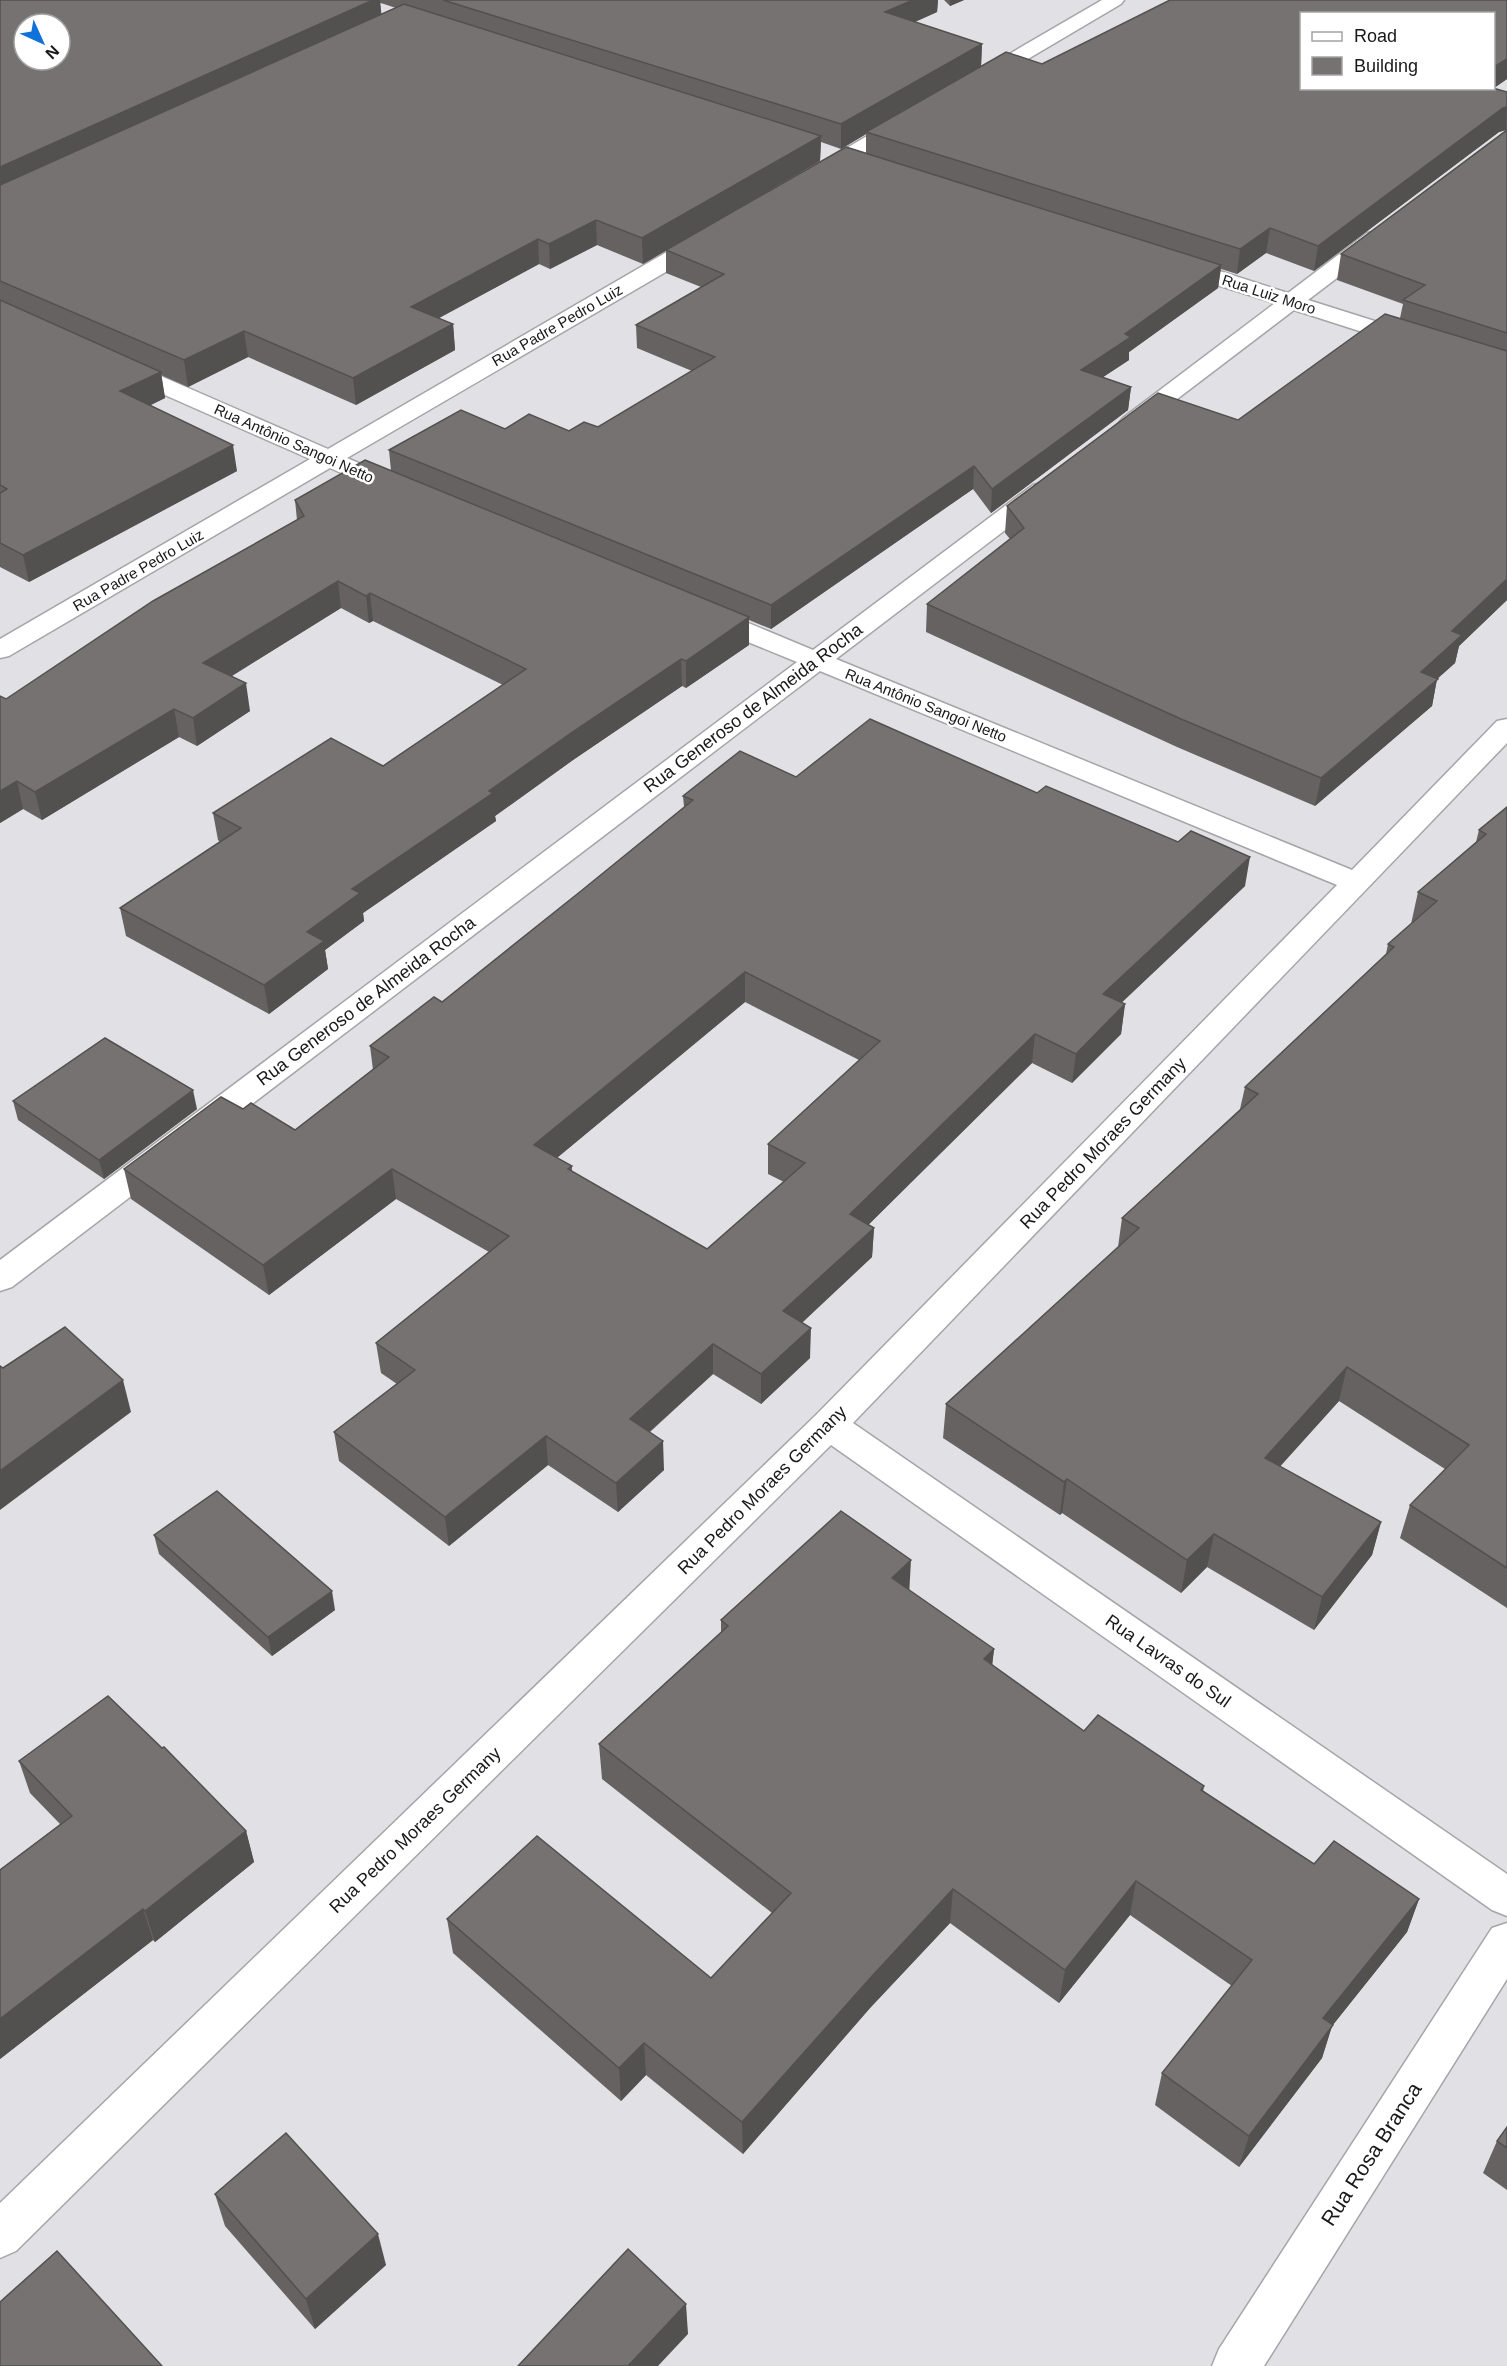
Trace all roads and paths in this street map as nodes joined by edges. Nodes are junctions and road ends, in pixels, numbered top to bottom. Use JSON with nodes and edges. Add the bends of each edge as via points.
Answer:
{"nodes":[{"id":1,"x":1115,"y":0,"type":"edge"},
{"id":2,"x":964,"y":88,"type":"edge"},
{"id":3,"x":923,"y":112,"type":"edge"},
{"id":4,"x":820,"y":152,"type":"edge"},
{"id":5,"x":843,"y":159,"type":"junction"},
{"id":6,"x":865,"y":166,"type":"edge"},
{"id":7,"x":802,"y":183,"type":"edge"},
{"id":8,"x":1394,"y":223,"type":"edge"},
{"id":9,"x":720,"y":230,"type":"edge"},
{"id":10,"x":1157,"y":259,"type":"edge"},
{"id":11,"x":1291,"y":301,"type":"junction"},
{"id":12,"x":1428,"y":345,"type":"edge"},
{"id":13,"x":98,"y":357,"type":"edge"},
{"id":14,"x":1114,"y":435,"type":"edge"},
{"id":15,"x":328,"y":459,"type":"junction"},
{"id":16,"x":1058,"y":478,"type":"edge"},
{"id":17,"x":414,"y":495,"type":"edge"},
{"id":18,"x":686,"y":607,"type":"edge"},
{"id":19,"x":0,"y":650,"type":"edge"},
{"id":20,"x":816,"y":660,"type":"junction"},
{"id":21,"x":1507,"y":727,"type":"edge"},
{"id":22,"x":1356,"y":882,"type":"junction"},
{"id":23,"x":0,"y":1278,"type":"edge"},
{"id":24,"x":829,"y":1425,"type":"junction"},
{"id":25,"x":1507,"y":1897,"type":"edge"},
{"id":26,"x":1507,"y":1942,"type":"edge"},
{"id":27,"x":0,"y":2235,"type":"edge"},
{"id":28,"x":1236,"y":2366,"type":"edge"}],
"edges":[{"from":1,"to":2,"type":"street"},
{"from":3,"to":5,"type":"street"},
{"from":4,"to":5,"type":"street"},
{"from":5,"to":6,"type":"street"},
{"from":5,"to":7,"type":"street"},
{"from":8,"to":11,"type":"street"},
{"from":9,"to":15,"type":"street","name":"Rua Padre Pedro Luiz"},
{"from":10,"to":11,"type":"street","name":"Rua Luiz Moro"},
{"from":11,"to":12,"type":"street","name":"Rua Luiz Moro"},
{"from":11,"to":14,"type":"street"},
{"from":13,"to":15,"type":"street","name":"Rua Antônio Sangoi Netto"},
{"from":15,"to":17,"type":"street","name":"Rua Antônio Sangoi Netto"},
{"from":15,"to":19,"type":"street","name":"Rua Padre Pedro Luiz"},
{"from":16,"to":20,"type":"street","name":"Rua Generoso de Almeida Rocha"},
{"from":18,"to":20,"type":"street","name":"Rua Antônio Sangoi Netto"},
{"from":20,"to":22,"type":"street","name":"Rua Antônio Sangoi Netto"},
{"from":20,"to":23,"type":"street","name":"Rua Generoso de Almeida Rocha"},
{"from":21,"to":22,"type":"street","name":"Rua Pedro Moraes Germany"},
{"from":22,"to":24,"type":"street","name":"Rua Pedro Moraes Germany"},
{"from":24,"to":25,"type":"street","name":"Rua Lavras do Sul"},
{"from":24,"to":27,"type":"street","name":"Rua Pedro Moraes Germany"},
{"from":26,"to":28,"type":"street","name":"Rua Rosa Branca"}]}
